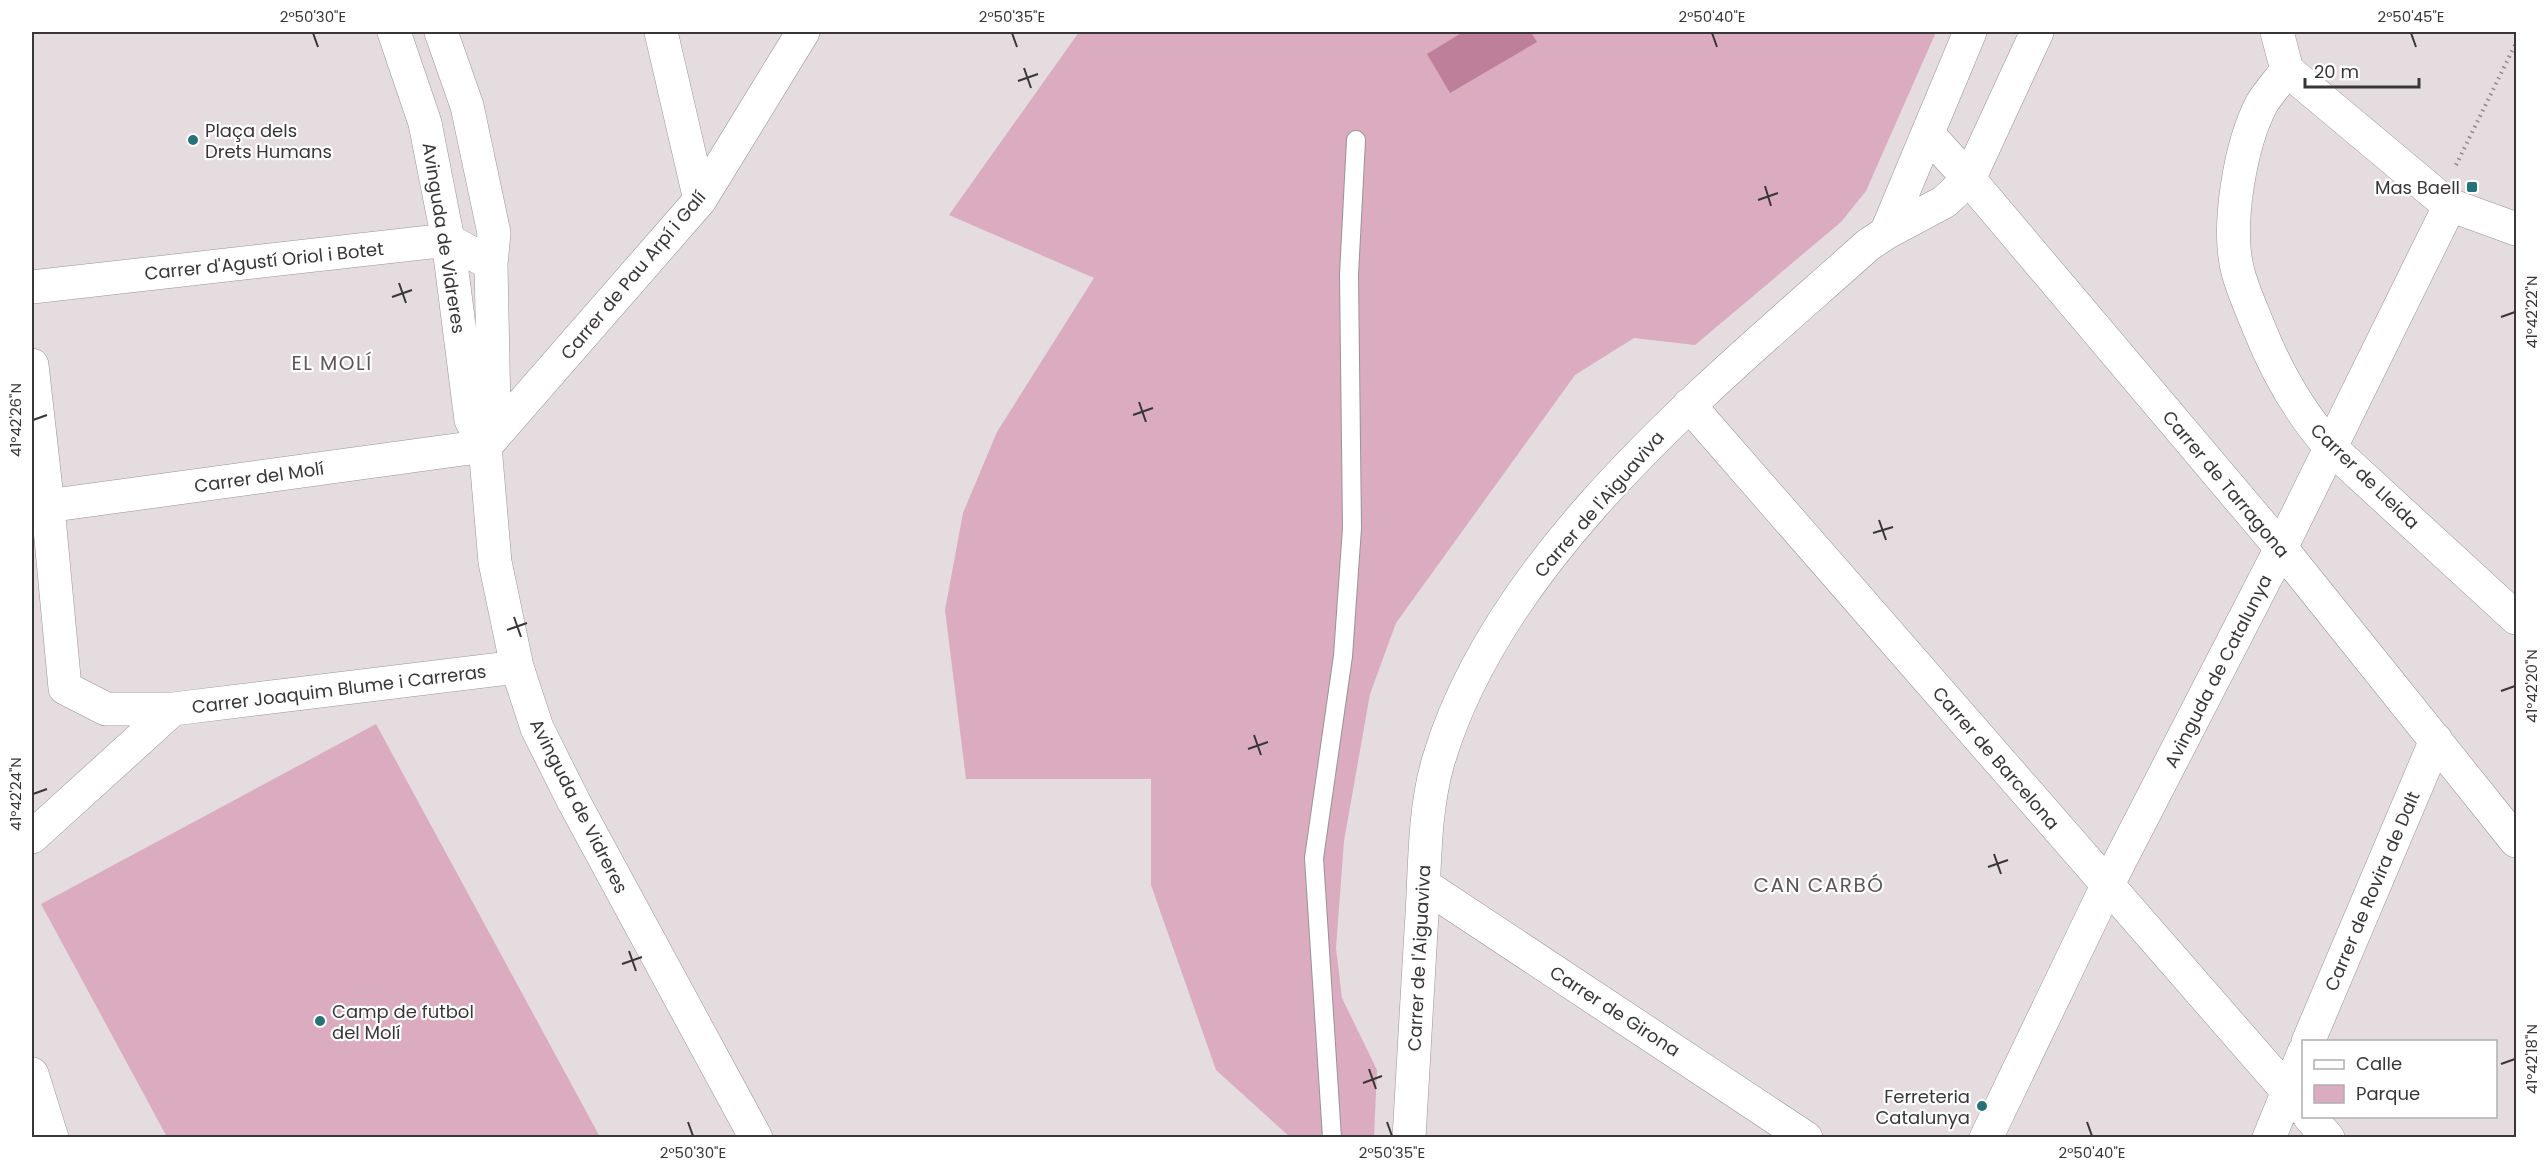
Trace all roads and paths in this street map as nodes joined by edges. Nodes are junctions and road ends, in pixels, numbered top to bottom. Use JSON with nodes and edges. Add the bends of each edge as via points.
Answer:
{"nodes":[{"id":1,"x":394,"y":32,"type":"edge"},
{"id":2,"x":441,"y":32,"type":"edge"},
{"id":3,"x":661,"y":32,"type":"edge"},
{"id":4,"x":803,"y":32,"type":"edge"},
{"id":5,"x":1970,"y":32,"type":"edge"},
{"id":6,"x":2037,"y":32,"type":"edge"},
{"id":7,"x":2277,"y":32,"type":"edge"},
{"id":8,"x":2517,"y":43,"type":"edge"},
{"id":9,"x":2287,"y":70,"type":"junction"},
{"id":10,"x":1928,"y":134,"type":"junction"},
{"id":11,"x":1356,"y":140,"type":"dead end"},
{"id":12,"x":1969,"y":179,"type":"junction"},
{"id":13,"x":700,"y":200,"type":"junction"},
{"id":14,"x":2445,"y":201,"type":"junction"},
{"id":15,"x":2517,"y":229,"type":"edge"},
{"id":16,"x":1886,"y":233,"type":"junction"},
{"id":17,"x":448,"y":240,"type":"junction"},
{"id":18,"x":491,"y":264,"type":"junction"},
{"id":19,"x":32,"y":287,"type":"edge"},
{"id":20,"x":32,"y":365,"type":"edge"},
{"id":21,"x":1689,"y":405,"type":"junction"},
{"id":22,"x":485,"y":446,"type":"junction"},
{"id":23,"x":2331,"y":448,"type":"junction"},
{"id":24,"x":40,"y":507,"type":"edge"},
{"id":25,"x":2281,"y":548,"type":"junction"},
{"id":26,"x":2517,"y":618,"type":"edge"},
{"id":27,"x":517,"y":667,"type":"junction"},
{"id":28,"x":173,"y":709,"type":"junction"},
{"id":29,"x":2436,"y":740,"type":"junction"},
{"id":30,"x":32,"y":837,"type":"edge"},
{"id":31,"x":2517,"y":841,"type":"edge"},
{"id":32,"x":1424,"y":885,"type":"junction"},
{"id":33,"x":2107,"y":886,"type":"junction"},
{"id":34,"x":2308,"y":1040,"type":"edge"},
{"id":35,"x":2302,"y":1063,"type":"edge"},
{"id":36,"x":32,"y":1074,"type":"edge"},
{"id":37,"x":2295,"y":1101,"type":"edge"},
{"id":38,"x":2311,"y":1118,"type":"edge"},
{"id":39,"x":52,"y":1137,"type":"edge"},
{"id":40,"x":756,"y":1137,"type":"edge"},
{"id":41,"x":1332,"y":1137,"type":"edge"},
{"id":42,"x":1409,"y":1137,"type":"edge"},
{"id":43,"x":1806,"y":1137,"type":"edge"},
{"id":44,"x":1986,"y":1137,"type":"edge"},
{"id":45,"x":2269,"y":1137,"type":"edge"},
{"id":46,"x":2328,"y":1137,"type":"edge"}],
"edges":[{"from":1,"to":17,"type":"street","name":"Avinguda de Vidreres","via":[[425,123]]},
{"from":2,"to":18,"type":"street","name":"Avinguda de Vidreres","via":[[472,129],[494,233]]},
{"from":3,"to":13,"type":"street"},
{"from":4,"to":13,"type":"street","name":"Carrer de Pau Arpí i Galí"},
{"from":5,"to":10,"type":"street"},
{"from":6,"to":12,"type":"street","name":"Carrer de l'Aiguaviva"},
{"from":7,"to":9,"type":"street"},
{"from":8,"to":14,"type":"path"},
{"from":9,"to":14,"type":"street"},
{"from":9,"to":23,"type":"street","name":"Carrer de Lleida","via":[[2262,103],[2250,138],[2237,186],[2233,246],[2238,273],[2279,375],[2310,424]]},
{"from":10,"to":12,"type":"street","name":"Carrer de Tarragona"},
{"from":10,"to":16,"type":"street"},
{"from":11,"to":41,"type":"lane","via":[[1349,275],[1352,528],[1342,656],[1314,858]]},
{"from":12,"to":16,"type":"street","name":"Carrer de l'Aiguaviva","via":[[1944,202]]},
{"from":12,"to":25,"type":"street","name":"Carrer de Tarragona"},
{"from":13,"to":22,"type":"street","name":"Carrer de Pau Arpí i Galí"},
{"from":14,"to":15,"type":"street"},
{"from":14,"to":23,"type":"street","name":"Avinguda de Catalunya"},
{"from":16,"to":21,"type":"street","name":"Carrer de l'Aiguaviva"},
{"from":17,"to":18,"type":"street"},
{"from":17,"to":19,"type":"street","name":"Carrer d'Agustí Oriol i Botet"},
{"from":17,"to":22,"type":"street","name":"Avinguda de Vidreres","via":[[471,420]]},
{"from":18,"to":22,"type":"street","name":"Avinguda de Vidreres","via":[[494,412]]},
{"from":20,"to":24,"type":"street"},
{"from":21,"to":32,"type":"street","name":"Carrer de l'Aiguaviva","via":[[1574,528],[1527,587],[1489,647],[1463,697],[1438,761],[1427,814]]},
{"from":21,"to":33,"type":"street","name":"Carrer de Barcelona"},
{"from":22,"to":24,"type":"street","name":"Carrer del Molí"},
{"from":22,"to":27,"type":"street","name":"Avinguda de Vidreres","via":[[495,562]]},
{"from":23,"to":25,"type":"street","name":"Avinguda de Catalunya"},
{"from":23,"to":26,"type":"street","name":"Carrer de Lleida"},
{"from":24,"to":28,"type":"street","via":[[65,688],[106,708]]},
{"from":25,"to":29,"type":"street","name":"Carrer de Tarragona"},
{"from":25,"to":33,"type":"street","name":"Avinguda de Catalunya"},
{"from":27,"to":28,"type":"street","name":"Carrer Joaquim Blume i Carreras"},
{"from":27,"to":40,"type":"street","name":"Avinguda de Vidreres","via":[[537,728],[574,801]]},
{"from":28,"to":30,"type":"street","name":"Carrer Joaquim Blume i Carreras"},
{"from":29,"to":31,"type":"street","name":"Carrer de Tarragona"},
{"from":29,"to":34,"type":"street","name":"Carrer de Rovira de Dalt"},
{"from":32,"to":42,"type":"street","name":"Carrer de l'Aiguaviva"},
{"from":32,"to":43,"type":"street","name":"Carrer de Girona"},
{"from":33,"to":37,"type":"street","name":"Carrer de Barcelona"},
{"from":33,"to":44,"type":"street","name":"Avinguda de Catalunya"},
{"from":35,"to":37,"type":"street"},
{"from":36,"to":39,"type":"street"},
{"from":37,"to":45,"type":"street"},
{"from":38,"to":46,"type":"street"}]}
